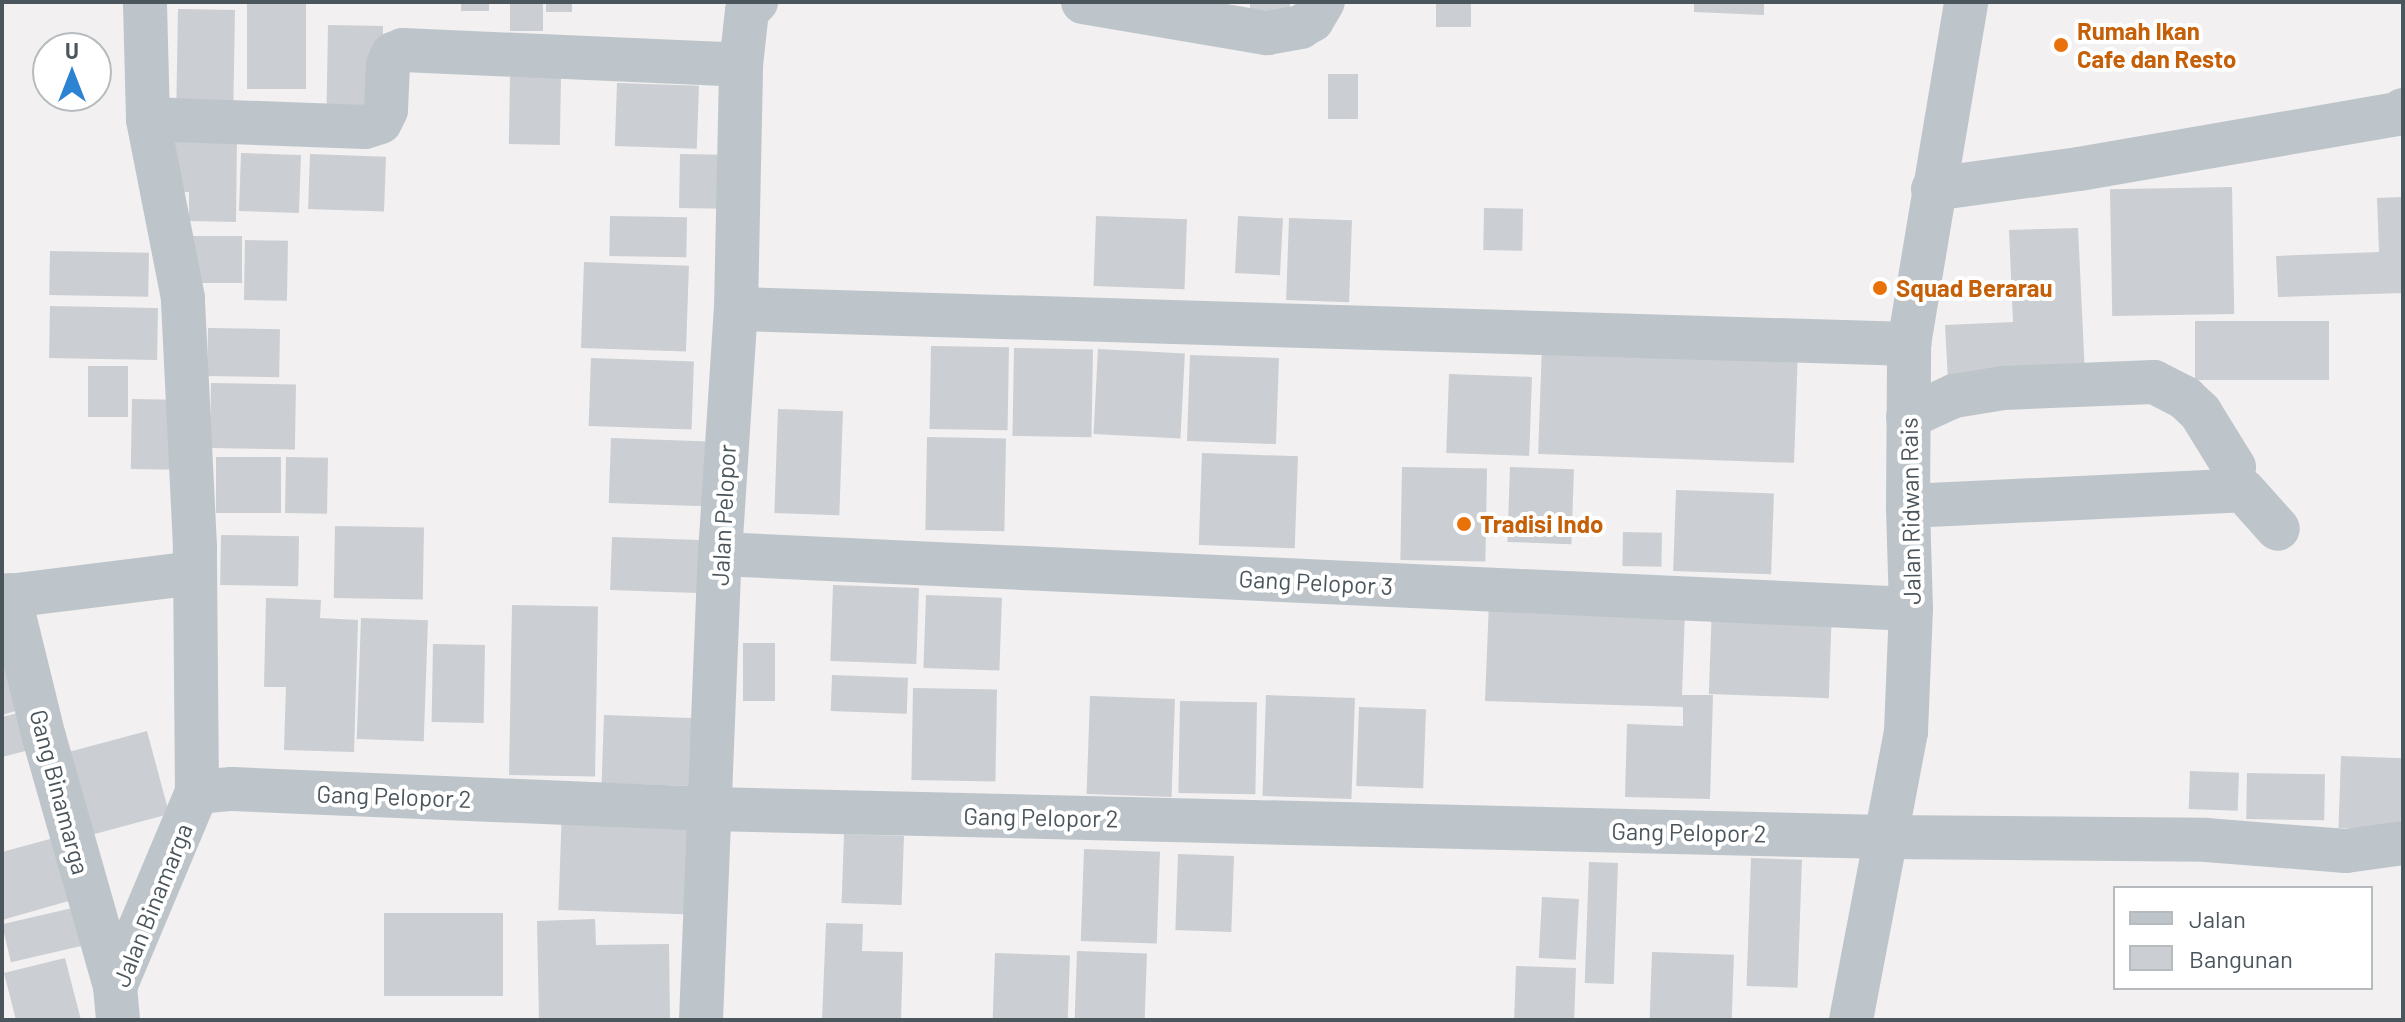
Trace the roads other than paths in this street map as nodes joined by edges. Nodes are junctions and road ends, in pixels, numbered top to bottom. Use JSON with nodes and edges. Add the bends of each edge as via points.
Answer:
{"nodes":[{"id":1,"x":145,"y":2,"type":"edge"},
{"id":2,"x":1083,"y":2,"type":"edge"},
{"id":3,"x":1323,"y":2,"type":"edge"},
{"id":4,"x":1966,"y":2,"type":"edge"},
{"id":5,"x":752,"y":7,"type":"edge"},
{"id":6,"x":741,"y":65,"type":"junction"},
{"id":7,"x":2403,"y":110,"type":"edge"},
{"id":8,"x":148,"y":119,"type":"junction"},
{"id":9,"x":1933,"y":189,"type":"junction"},
{"id":10,"x":736,"y":309,"type":"junction"},
{"id":11,"x":1909,"y":344,"type":"junction"},
{"id":12,"x":1908,"y":417,"type":"junction"},
{"id":13,"x":2234,"y":467,"type":"dead end"},
{"id":14,"x":1908,"y":506,"type":"junction"},
{"id":15,"x":2278,"y":529,"type":"dead end"},
{"id":16,"x":720,"y":554,"type":"junction"},
{"id":17,"x":194,"y":573,"type":"junction"},
{"id":18,"x":5,"y":596,"type":"edge"},
{"id":19,"x":1911,"y":609,"type":"junction"},
{"id":20,"x":197,"y":792,"type":"junction"},
{"id":21,"x":711,"y":809,"type":"junction"},
{"id":22,"x":1886,"y":837,"type":"junction"},
{"id":23,"x":2403,"y":843,"type":"edge"},
{"id":24,"x":116,"y":1004,"type":"edge"},
{"id":25,"x":701,"y":1020,"type":"edge"},
{"id":26,"x":1851,"y":1020,"type":"edge"}],
"edges":[{"from":1,"to":8,"type":"street"},
{"from":2,"to":3,"type":"street","via":[[1267,33],[1300,27],[1312,20]]},
{"from":4,"to":9,"type":"street","name":"Jalan Ridwan Rais"},
{"from":5,"to":6,"type":"street","name":"Jalan Pelopor"},
{"from":6,"to":8,"type":"street","via":[[403,50],[393,54],[388,65],[386,110],[380,122],[365,127]]},
{"from":6,"to":10,"type":"street","name":"Jalan Pelopor"},
{"from":7,"to":9,"type":"street","via":[[2079,169]]},
{"from":8,"to":17,"type":"street","via":[[183,298]]},
{"from":9,"to":11,"type":"street","name":"Jalan Ridwan Rais"},
{"from":10,"to":11,"type":"street"},
{"from":10,"to":16,"type":"street","name":"Jalan Pelopor"},
{"from":11,"to":12,"type":"street","name":"Jalan Ridwan Rais"},
{"from":12,"to":13,"type":"street","via":[[1954,396],[2003,388],[2154,382],[2200,412]]},
{"from":12,"to":14,"type":"street","name":"Jalan Ridwan Rais"},
{"from":14,"to":15,"type":"street","via":[[2243,490]]},
{"from":14,"to":19,"type":"street","name":"Jalan Ridwan Rais"},
{"from":16,"to":19,"type":"street","name":"Gang Pelopor 3"},
{"from":16,"to":21,"type":"street","name":"Jalan Pelopor"},
{"from":17,"to":18,"type":"street"},
{"from":17,"to":20,"type":"street"},
{"from":18,"to":24,"type":"street","name":"Gang Binamarga"},
{"from":19,"to":22,"type":"street","name":"Jalan Ridwan Rais","via":[[1906,732]]},
{"from":20,"to":21,"type":"street","name":"Gang Pelopor 2","via":[[232,789]]},
{"from":20,"to":24,"type":"street","name":"Jalan Binamarga"},
{"from":21,"to":22,"type":"street","name":"Gang Pelopor 2"},
{"from":21,"to":25,"type":"street","name":"Jalan Pelopor"},
{"from":22,"to":23,"type":"street","name":"Gang Pelopor 2","via":[[2206,840],[2346,851]]},
{"from":22,"to":26,"type":"street","name":"Jalan Ridwan Rais"}]}
